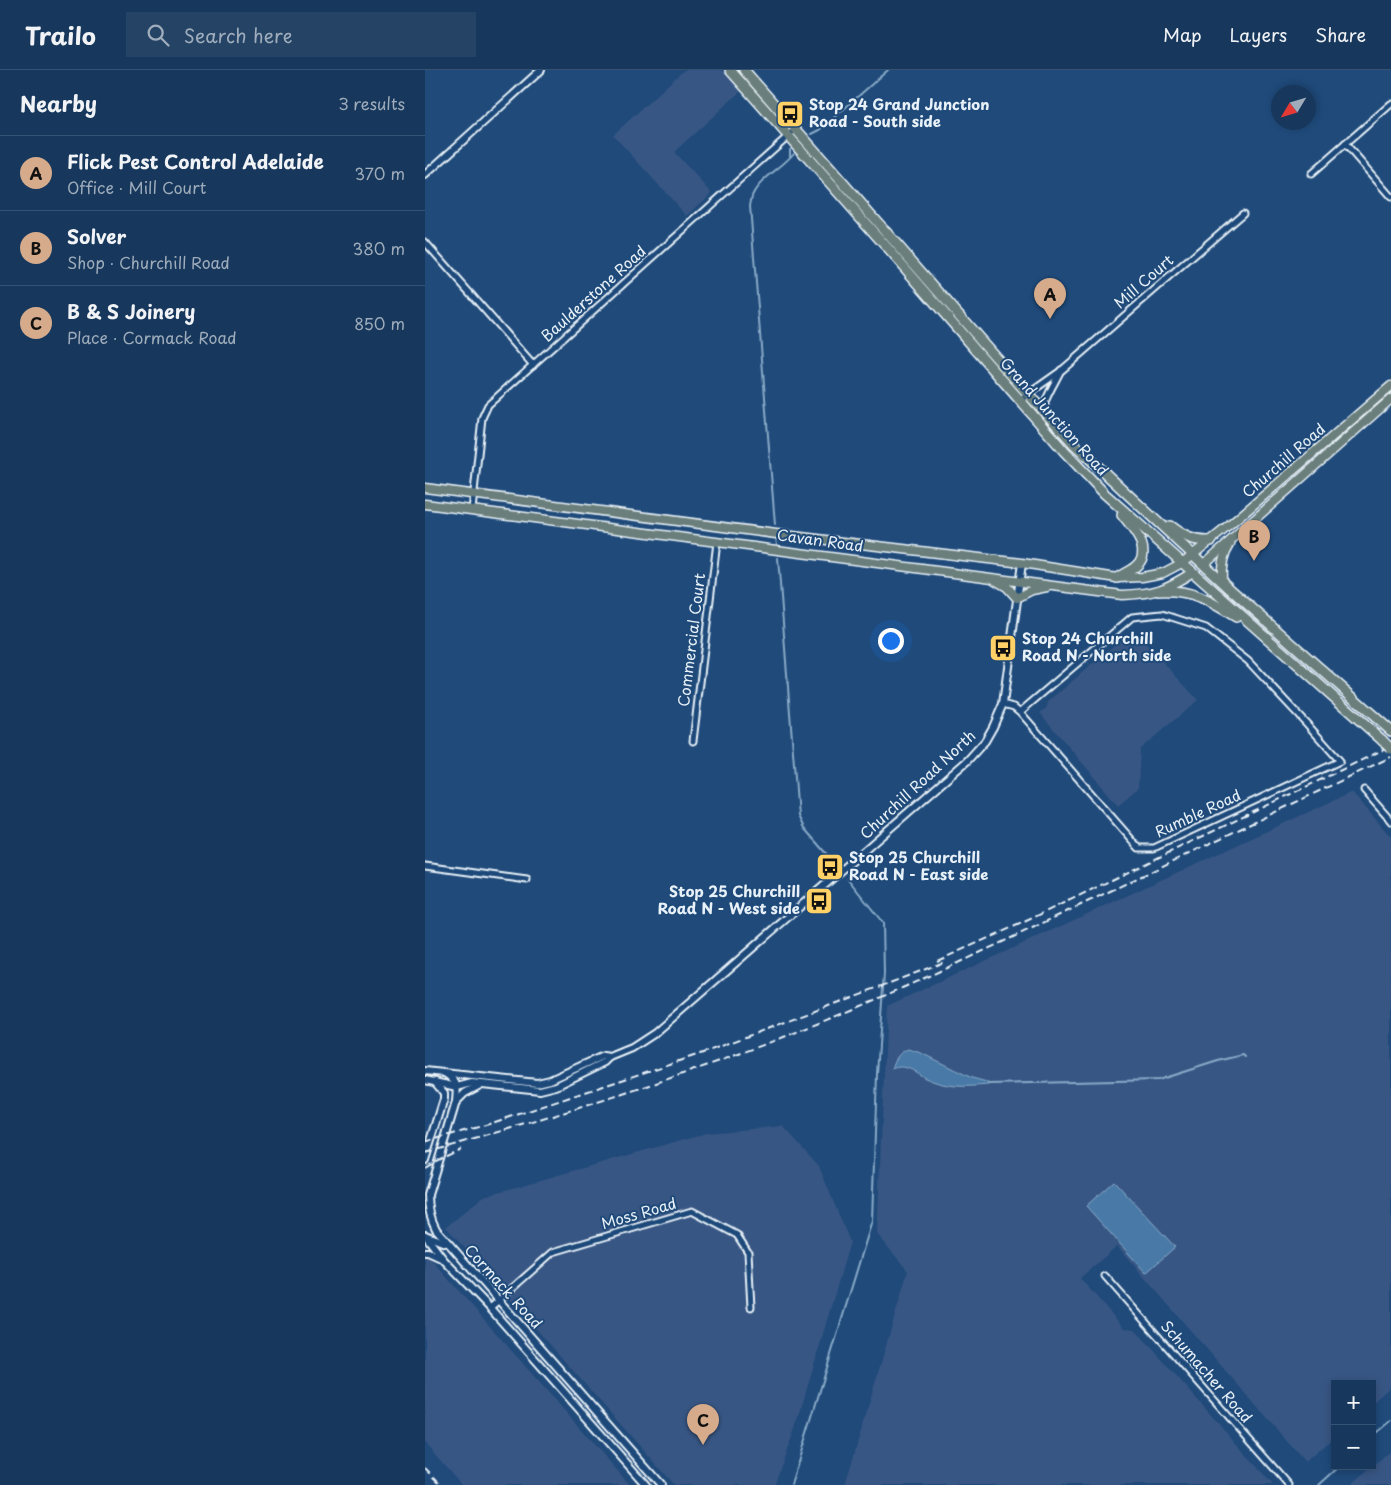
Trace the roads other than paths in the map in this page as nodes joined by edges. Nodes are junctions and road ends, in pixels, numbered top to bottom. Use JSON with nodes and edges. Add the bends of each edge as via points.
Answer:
{"nodes":[{"id":1,"x":541,"y":70,"type":"edge"},
{"id":2,"x":731,"y":70,"type":"edge"},
{"id":3,"x":744,"y":70,"type":"edge"},
{"id":4,"x":1391,"y":104,"type":"edge"},
{"id":5,"x":796,"y":129,"type":"junction"},
{"id":6,"x":788,"y":136,"type":"junction"},
{"id":7,"x":1345,"y":144,"type":"junction"},
{"id":8,"x":1311,"y":174,"type":"dead end"},
{"id":9,"x":425,"y":175,"type":"edge"},
{"id":10,"x":1391,"y":197,"type":"edge"},
{"id":11,"x":1243,"y":213,"type":"dead end"},
{"id":12,"x":425,"y":242,"type":"edge"},
{"id":13,"x":895,"y":249,"type":"junction"},
{"id":14,"x":533,"y":365,"type":"junction"},
{"id":15,"x":1062,"y":370,"type":"junction"},
{"id":16,"x":1391,"y":386,"type":"edge"},
{"id":17,"x":1028,"y":394,"type":"junction"},
{"id":18,"x":1391,"y":398,"type":"edge"},
{"id":19,"x":1021,"y":401,"type":"junction"},
{"id":20,"x":1047,"y":415,"type":"junction"},
{"id":21,"x":1347,"y":425,"type":"junction"},
{"id":22,"x":1353,"y":432,"type":"junction"},
{"id":23,"x":425,"y":488,"type":"edge"},
{"id":24,"x":474,"y":494,"type":"junction"},
{"id":25,"x":1105,"y":494,"type":"junction"},
{"id":26,"x":1137,"y":503,"type":"junction"},
{"id":27,"x":425,"y":504,"type":"edge"},
{"id":28,"x":472,"y":510,"type":"junction"},
{"id":29,"x":1234,"y":538,"type":"junction"},
{"id":30,"x":1211,"y":541,"type":"junction"},
{"id":31,"x":717,"y":542,"type":"junction"},
{"id":32,"x":1193,"y":555,"type":"junction"},
{"id":33,"x":1182,"y":562,"type":"junction"},
{"id":34,"x":1022,"y":563,"type":"junction"},
{"id":35,"x":1204,"y":564,"type":"junction"},
{"id":36,"x":1193,"y":572,"type":"junction"},
{"id":37,"x":991,"y":578,"type":"junction"},
{"id":38,"x":1117,"y":578,"type":"junction"},
{"id":39,"x":1221,"y":580,"type":"junction"},
{"id":40,"x":1019,"y":581,"type":"junction"},
{"id":41,"x":1053,"y":585,"type":"junction"},
{"id":42,"x":1158,"y":591,"type":"junction"},
{"id":43,"x":1017,"y":598,"type":"junction"},
{"id":44,"x":1259,"y":632,"type":"junction"},
{"id":45,"x":1003,"y":704,"type":"junction"},
{"id":46,"x":1020,"y":712,"type":"junction"},
{"id":47,"x":1391,"y":732,"type":"edge"},
{"id":48,"x":693,"y":741,"type":"dead end"},
{"id":49,"x":1391,"y":749,"type":"edge"},
{"id":50,"x":1364,"y":790,"type":"dead end"},
{"id":51,"x":1391,"y":821,"type":"edge"},
{"id":52,"x":425,"y":866,"type":"edge"},
{"id":53,"x":527,"y":880,"type":"dead end"},
{"id":54,"x":610,"y":1057,"type":"junction"},
{"id":55,"x":425,"y":1070,"type":"edge"},
{"id":56,"x":446,"y":1074,"type":"junction"},
{"id":57,"x":425,"y":1080,"type":"edge"},
{"id":58,"x":435,"y":1082,"type":"junction"},
{"id":59,"x":482,"y":1084,"type":"junction"},
{"id":60,"x":457,"y":1087,"type":"junction"},
{"id":61,"x":456,"y":1102,"type":"junction"},
{"id":62,"x":425,"y":1160,"type":"edge"},
{"id":63,"x":429,"y":1192,"type":"junction"},
{"id":64,"x":425,"y":1208,"type":"edge"},
{"id":65,"x":425,"y":1235,"type":"edge"},
{"id":66,"x":448,"y":1244,"type":"junction"},
{"id":67,"x":425,"y":1252,"type":"edge"},
{"id":68,"x":444,"y":1260,"type":"junction"},
{"id":69,"x":1105,"y":1276,"type":"dead end"},
{"id":70,"x":498,"y":1301,"type":"junction"},
{"id":71,"x":751,"y":1307,"type":"dead end"},
{"id":72,"x":490,"y":1308,"type":"junction"},
{"id":73,"x":645,"y":1485,"type":"edge"},
{"id":74,"x":661,"y":1485,"type":"edge"},
{"id":75,"x":1289,"y":1485,"type":"edge"}],
"edges":[{"from":1,"to":9,"type":"street"},
{"from":2,"to":6,"type":"highway","name":"Grand Junction Road"},
{"from":3,"to":5,"type":"highway","name":"Grand Junction Road"},
{"from":4,"to":7,"type":"street"},
{"from":5,"to":6,"type":"street","name":"Baulderstone Road"},
{"from":5,"to":13,"type":"highway","name":"Grand Junction Road"},
{"from":6,"to":13,"type":"highway","name":"Grand Junction Road"},
{"from":6,"to":14,"type":"street","name":"Baulderstone Road"},
{"from":7,"to":8,"type":"street"},
{"from":7,"to":10,"type":"street"},
{"from":11,"to":15,"type":"street","name":"Mill Court"},
{"from":12,"to":14,"type":"street"},
{"from":13,"to":17,"type":"highway","name":"Grand Junction Road"},
{"from":13,"to":19,"type":"highway","name":"Grand Junction Road"},
{"from":14,"to":24,"type":"street","name":"Baulderstone Road","via":[[485,410]]},
{"from":15,"to":17,"type":"street","name":"Mill Court"},
{"from":15,"to":20,"type":"street","name":"Mill Court","via":[[1046,399]]},
{"from":16,"to":21,"type":"main road","name":"Churchill Road"},
{"from":17,"to":19,"type":"street","name":"Mill Court"},
{"from":17,"to":20,"type":"highway","name":"Grand Junction Road"},
{"from":18,"to":22,"type":"main road","name":"Churchill Road"},
{"from":19,"to":25,"type":"highway","name":"Grand Junction Road"},
{"from":20,"to":26,"type":"highway","name":"Grand Junction Road"},
{"from":21,"to":22,"type":"main road"},
{"from":21,"to":30,"type":"main road","name":"Churchill Road"},
{"from":22,"to":29,"type":"main road","name":"Churchill Road"},
{"from":23,"to":24,"type":"main road","name":"Cavan Road"},
{"from":24,"to":28,"type":"street","name":"Baulderstone Road"},
{"from":24,"to":34,"type":"main road","name":"Cavan Road"},
{"from":25,"to":33,"type":"highway","name":"Grand Junction Road"},
{"from":25,"to":38,"type":"highway","via":[[1142,542],[1139,563]]},
{"from":26,"to":30,"type":"highway","via":[[1188,538]]},
{"from":26,"to":32,"type":"highway","name":"Grand Junction Road"},
{"from":27,"to":28,"type":"main road","name":"Cavan Road"},
{"from":28,"to":31,"type":"main road","name":"Cavan Road"},
{"from":29,"to":35,"type":"main road","name":"Churchill Road"},
{"from":29,"to":39,"type":"main road","via":[[1224,556]]},
{"from":30,"to":32,"type":"main road","name":"Churchill Road"},
{"from":31,"to":37,"type":"main road","name":"Cavan Road"},
{"from":31,"to":48,"type":"street","name":"Commercial Court"},
{"from":32,"to":33,"type":"main road","name":"Cavan Road"},
{"from":32,"to":35,"type":"highway","name":"Grand Junction Road"},
{"from":33,"to":36,"type":"highway","name":"Grand Junction Road"},
{"from":33,"to":38,"type":"main road","name":"Cavan Road","via":[[1152,576]]},
{"from":34,"to":38,"type":"main road","name":"Cavan Road"},
{"from":34,"to":40,"type":"street","name":"Churchill Road North"},
{"from":35,"to":36,"type":"highway","name":"Cavan Road"},
{"from":35,"to":39,"type":"highway","name":"Grand Junction Road"},
{"from":36,"to":42,"type":"main road","name":"Cavan Road"},
{"from":36,"to":44,"type":"highway","name":"Grand Junction Road"},
{"from":37,"to":40,"type":"main road","name":"Cavan Road"},
{"from":37,"to":43,"type":"main road","via":[[1007,587]]},
{"from":39,"to":47,"type":"highway","name":"Grand Junction Road"},
{"from":40,"to":41,"type":"main road","name":"Cavan Road"},
{"from":40,"to":43,"type":"street","name":"Churchill Road North"},
{"from":41,"to":42,"type":"main road","name":"Cavan Road","via":[[1121,595]]},
{"from":41,"to":43,"type":"main road"},
{"from":42,"to":44,"type":"highway","via":[[1191,593]]},
{"from":43,"to":45,"type":"street","name":"Churchill Road North"},
{"from":44,"to":49,"type":"highway","name":"Grand Junction Road","bridge":true},
{"from":45,"to":46,"type":"street","name":"Rumble Road"},
{"from":45,"to":54,"type":"street","name":"Churchill Road North","via":[[985,741],[975,752],[655,1033],[633,1048]]},
{"from":46,"to":46,"type":"street","name":"Rumble Road","via":[[1139,848],[1154,848],[1339,761],[1248,661],[1206,628],[1163,614],[1132,617]]},
{"from":50,"to":51,"type":"street"},
{"from":52,"to":53,"type":"street"},
{"from":54,"to":56,"type":"street","name":"Churchill Road North","via":[[603,1056],[537,1083]]},
{"from":54,"to":59,"type":"street","name":"Churchill Road North","via":[[549,1088],[527,1090]]},
{"from":55,"to":56,"type":"street","name":"Churchill Road North"},
{"from":56,"to":60,"type":"street"},
{"from":57,"to":58,"type":"street","name":"Churchill Road North"},
{"from":58,"to":60,"type":"street","name":"Churchill Road North"},
{"from":58,"to":62,"type":"street","via":[[444,1099]]},
{"from":59,"to":60,"type":"street","name":"Churchill Road North"},
{"from":59,"to":61,"type":"street"},
{"from":60,"to":61,"type":"street","name":"Cormack Road"},
{"from":61,"to":63,"type":"street","name":"Cormack Road"},
{"from":63,"to":64,"type":"street"},
{"from":63,"to":66,"type":"street","name":"Cormack Road","via":[[431,1219]]},
{"from":65,"to":66,"type":"street"},
{"from":65,"to":68,"type":"street","name":"Cormack Road"},
{"from":66,"to":70,"type":"street","name":"Cormack Road"},
{"from":67,"to":68,"type":"street"},
{"from":68,"to":72,"type":"street","name":"Cormack Road"},
{"from":69,"to":75,"type":"street","name":"Schumacher Road"},
{"from":70,"to":71,"type":"street","name":"Moss Road","via":[[553,1252],[692,1211],[737,1235],[748,1252]]},
{"from":70,"to":72,"type":"street","name":"Moss Road"},
{"from":70,"to":74,"type":"street","name":"Cormack Road"},
{"from":72,"to":73,"type":"street","name":"Cormack Road"}]}
